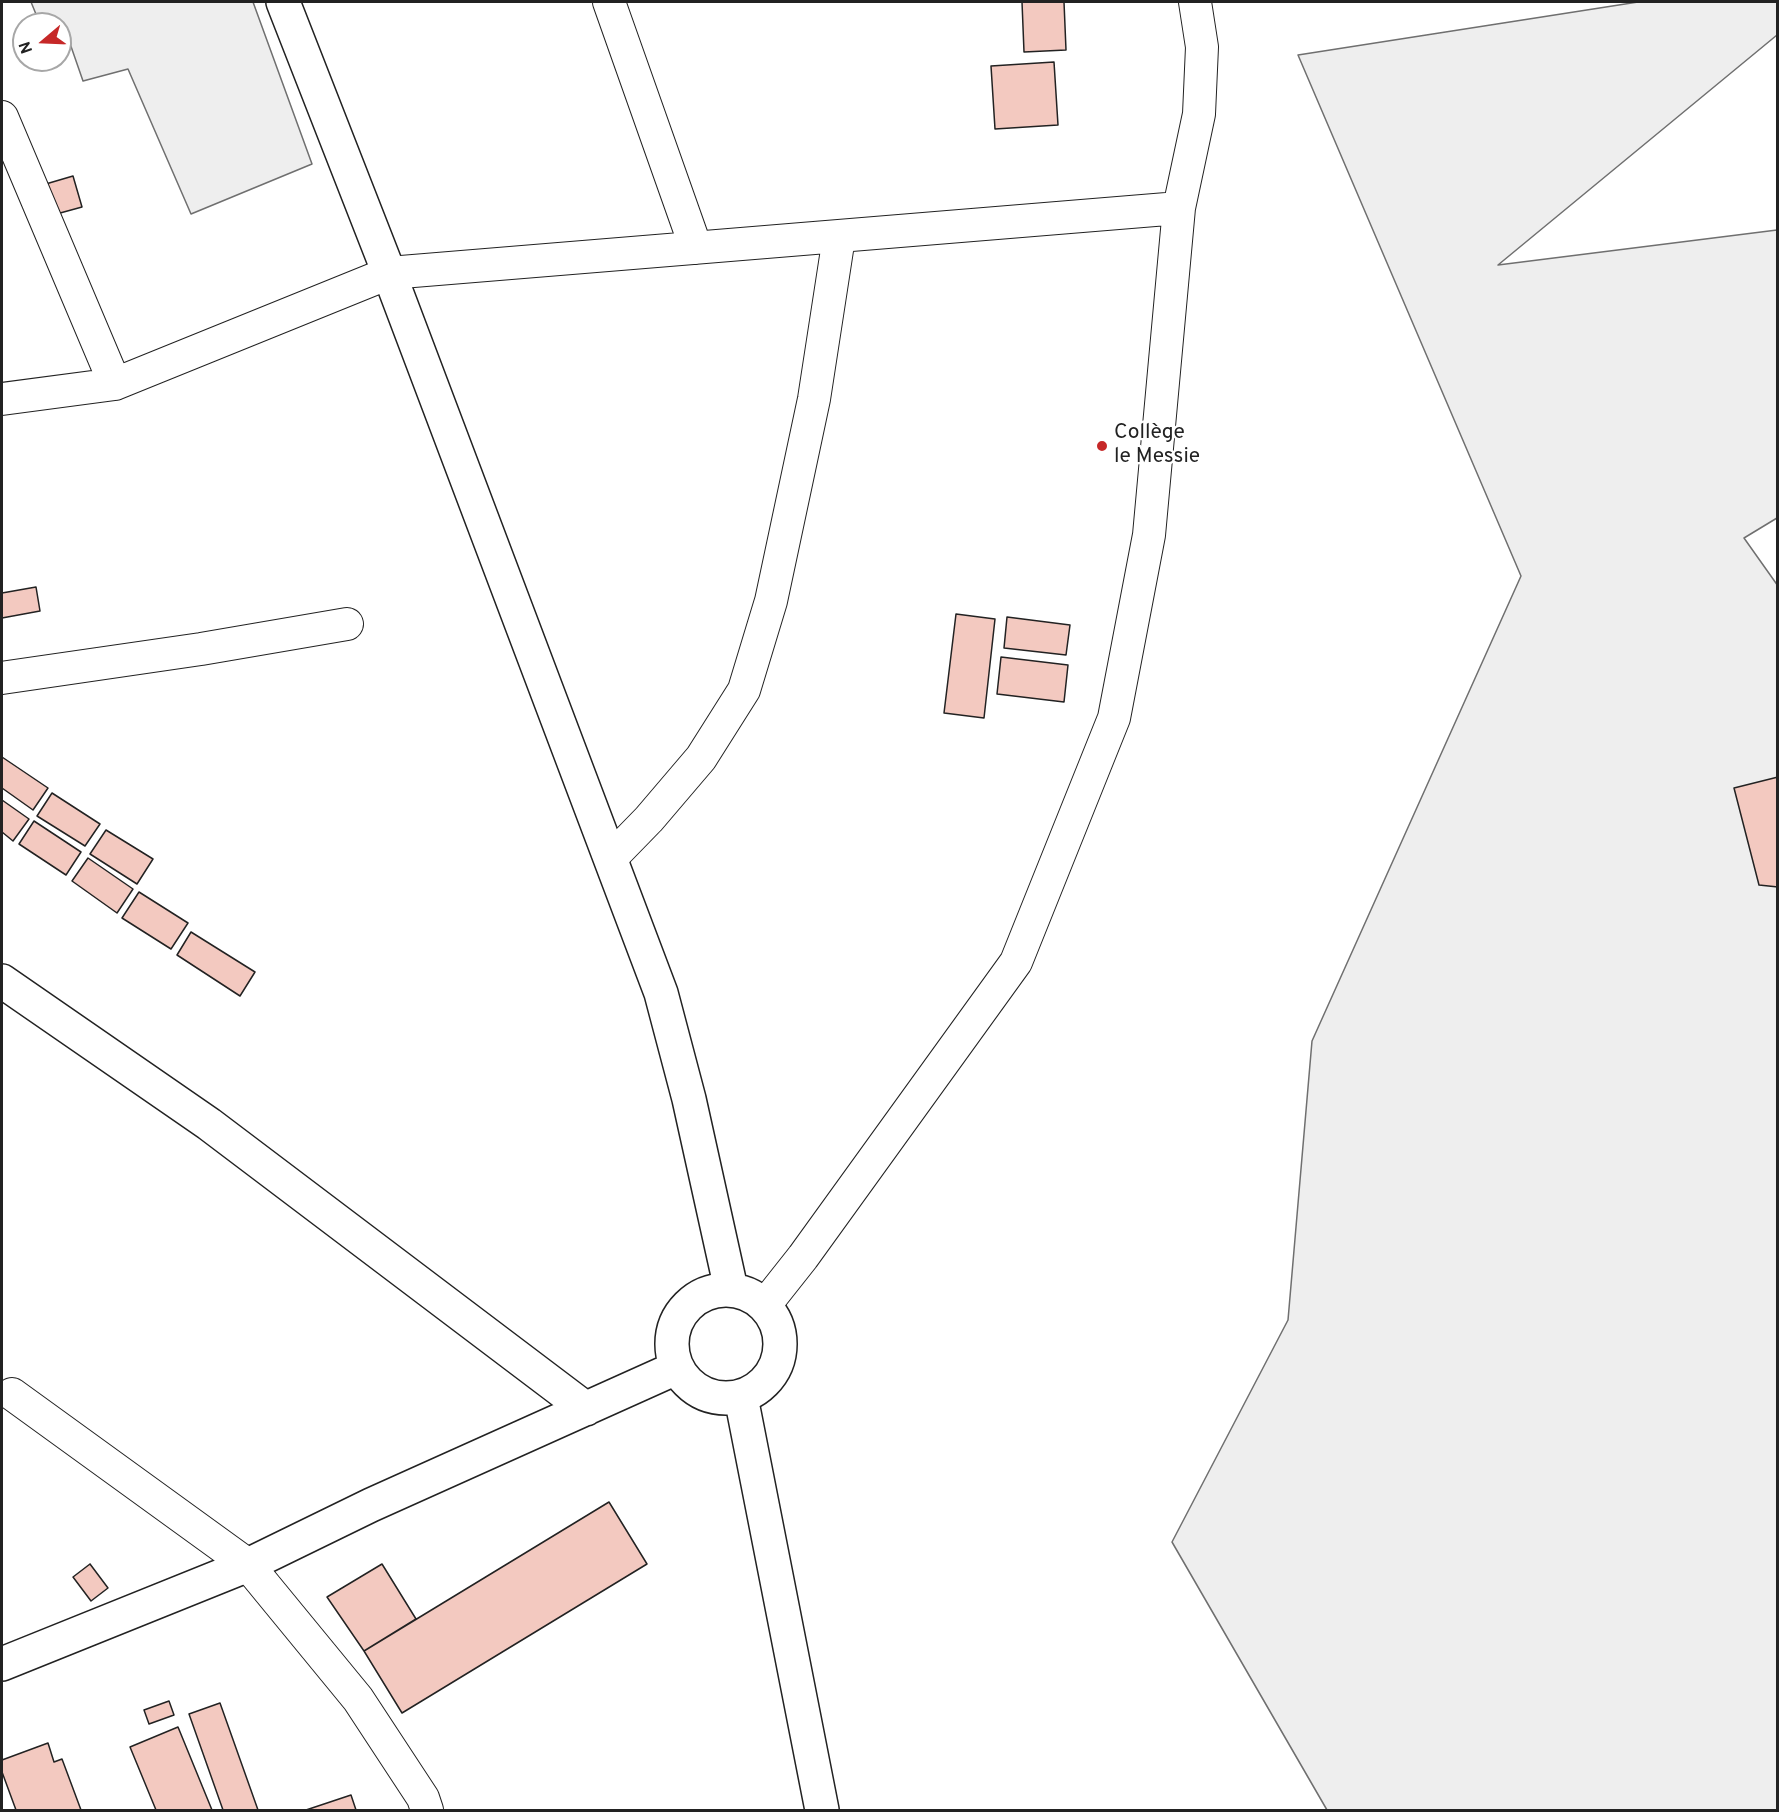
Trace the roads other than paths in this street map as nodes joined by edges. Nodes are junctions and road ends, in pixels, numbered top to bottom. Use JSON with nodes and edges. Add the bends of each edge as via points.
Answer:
{"nodes":[{"id":1,"x":283,"y":2,"type":"edge"},
{"id":2,"x":609,"y":2,"type":"edge"},
{"id":3,"x":1195,"y":2,"type":"edge"},
{"id":4,"x":2,"y":117,"type":"edge"},
{"id":5,"x":1179,"y":208,"type":"junction"},
{"id":6,"x":839,"y":237,"type":"junction"},
{"id":7,"x":696,"y":248,"type":"junction"},
{"id":8,"x":389,"y":273,"type":"junction"},
{"id":9,"x":115,"y":384,"type":"junction"},
{"id":10,"x":2,"y":399,"type":"edge"},
{"id":11,"x":346,"y":624,"type":"dead end"},
{"id":12,"x":2,"y":678,"type":"edge"},
{"id":13,"x":611,"y":858,"type":"junction"},
{"id":14,"x":2,"y":981,"type":"edge"},
{"id":15,"x":730,"y":1289,"type":"junction"},
{"id":16,"x":765,"y":1305,"type":"junction"},
{"id":17,"x":676,"y":1368,"type":"junction"},
{"id":18,"x":12,"y":1395,"type":"dead end"},
{"id":19,"x":741,"y":1397,"type":"junction"},
{"id":20,"x":586,"y":1409,"type":"junction"},
{"id":21,"x":248,"y":1564,"type":"junction"},
{"id":22,"x":2,"y":1664,"type":"edge"},
{"id":23,"x":427,"y":1810,"type":"edge"},
{"id":24,"x":822,"y":1810,"type":"edge"}],
"edges":[{"from":1,"to":8,"type":"street"},
{"from":2,"to":7,"type":"street"},
{"from":3,"to":5,"type":"street","via":[[1202,47],[1200,114]]},
{"from":4,"to":9,"type":"street"},
{"from":5,"to":6,"type":"street"},
{"from":5,"to":16,"type":"street","via":[[1149,535],[1114,718],[1016,962],[804,1257]]},
{"from":6,"to":7,"type":"street"},
{"from":6,"to":13,"type":"street","via":[[814,399],[771,601],[744,690],[701,758]]},
{"from":7,"to":8,"type":"street"},
{"from":8,"to":9,"type":"street"},
{"from":8,"to":13,"type":"street"},
{"from":9,"to":10,"type":"street"},
{"from":11,"to":12,"type":"street"},
{"from":13,"to":15,"type":"street","via":[[661,993],[689,1099]]},
{"from":14,"to":20,"type":"street","via":[[209,1124]]},
{"from":15,"to":16,"type":"street","via":[[749,1294]]},
{"from":15,"to":17,"type":"street","via":[[694,1299],[681,1313],[673,1330],[671,1349]]},
{"from":16,"to":19,"type":"street","via":[[776,1321],[781,1339],[779,1358],[771,1376],[758,1389]]},
{"from":17,"to":19,"type":"street","via":[[703,1394],[722,1399]]},
{"from":17,"to":20,"type":"street"},
{"from":18,"to":21,"type":"street"},
{"from":19,"to":24,"type":"street"},
{"from":20,"to":21,"type":"street"},
{"from":21,"to":22,"type":"street"},
{"from":21,"to":23,"type":"street","via":[[358,1699]]}]}
